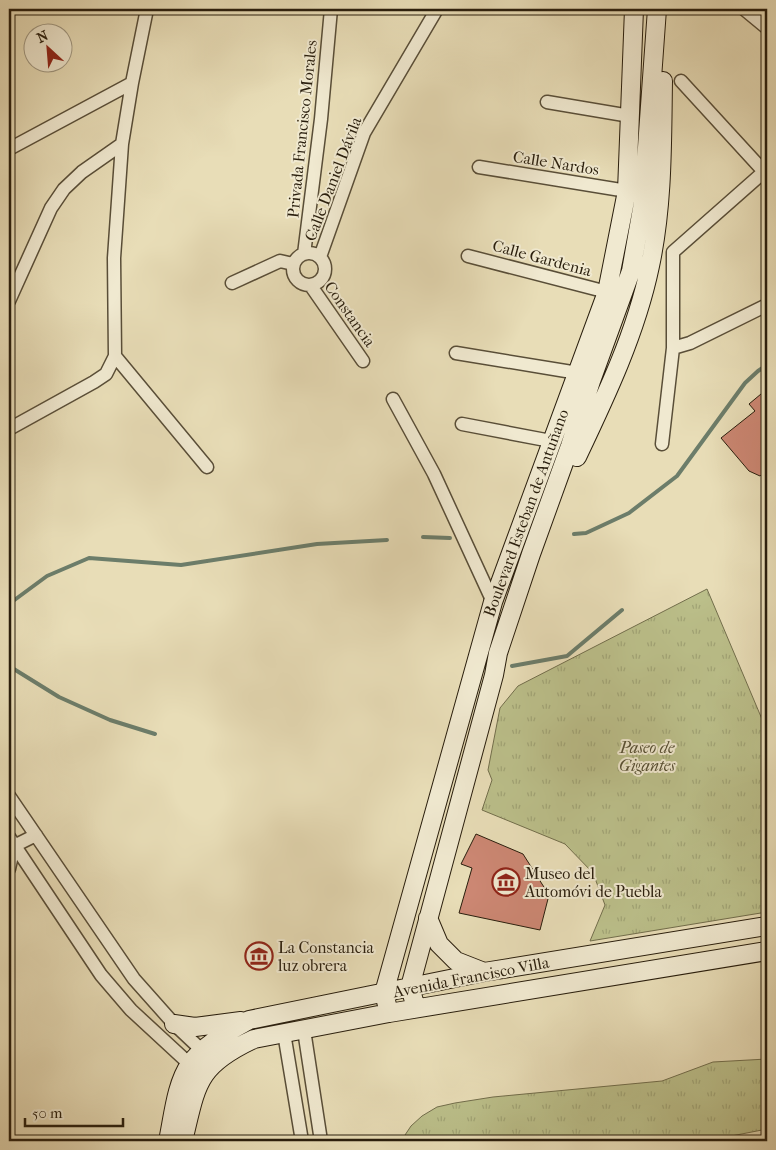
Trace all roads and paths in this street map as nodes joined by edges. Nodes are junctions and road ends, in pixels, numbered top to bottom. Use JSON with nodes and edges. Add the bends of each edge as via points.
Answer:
{"nodes":[{"id":1,"x":147,"y":9,"type":"edge"},
{"id":2,"x":331,"y":9,"type":"edge"},
{"id":3,"x":437,"y":9,"type":"edge"},
{"id":4,"x":634,"y":9,"type":"edge"},
{"id":5,"x":657,"y":9,"type":"edge"},
{"id":6,"x":666,"y":9,"type":"edge"},
{"id":7,"x":744,"y":9,"type":"edge"},
{"id":8,"x":767,"y":28,"type":"edge"},
{"id":9,"x":681,"y":81,"type":"dead end"},
{"id":10,"x":132,"y":83,"type":"junction"},
{"id":11,"x":547,"y":102,"type":"dead end"},
{"id":12,"x":630,"y":116,"type":"junction"},
{"id":13,"x":122,"y":144,"type":"junction"},
{"id":14,"x":9,"y":149,"type":"edge"},
{"id":15,"x":479,"y":167,"type":"dead end"},
{"id":16,"x":766,"y":172,"type":"edge"},
{"id":17,"x":627,"y":191,"type":"junction"},
{"id":18,"x":304,"y":254,"type":"junction"},
{"id":19,"x":468,"y":256,"type":"dead end"},
{"id":20,"x":320,"y":257,"type":"junction"},
{"id":21,"x":293,"y":264,"type":"junction"},
{"id":22,"x":232,"y":283,"type":"dead end"},
{"id":23,"x":310,"y":286,"type":"junction"},
{"id":24,"x":607,"y":292,"type":"junction"},
{"id":25,"x":9,"y":301,"type":"edge"},
{"id":26,"x":767,"y":305,"type":"edge"},
{"id":27,"x":673,"y":348,"type":"junction"},
{"id":28,"x":456,"y":353,"type":"dead end"},
{"id":29,"x":115,"y":356,"type":"junction"},
{"id":30,"x":363,"y":361,"type":"dead end"},
{"id":31,"x":578,"y":373,"type":"junction"},
{"id":32,"x":393,"y":399,"type":"dead end"},
{"id":33,"x":462,"y":424,"type":"dead end"},
{"id":34,"x":9,"y":429,"type":"edge"},
{"id":35,"x":551,"y":441,"type":"junction"},
{"id":36,"x":662,"y":444,"type":"dead end"},
{"id":37,"x":207,"y":468,"type":"dead end"},
{"id":38,"x":558,"y":479,"type":"junction"},
{"id":39,"x":493,"y":602,"type":"junction"},
{"id":40,"x":9,"y":796,"type":"edge"},
{"id":41,"x":36,"y":835,"type":"junction"},
{"id":42,"x":12,"y":842,"type":"edge"},
{"id":43,"x":9,"y":869,"type":"edge"},
{"id":44,"x":428,"y":918,"type":"junction"},
{"id":45,"x":767,"y":926,"type":"edge"},
{"id":46,"x":767,"y":951,"type":"edge"},
{"id":47,"x":484,"y":972,"type":"junction"},
{"id":48,"x":410,"y":987,"type":"junction"},
{"id":49,"x":384,"y":993,"type":"junction"},
{"id":50,"x":416,"y":1008,"type":"junction"},
{"id":51,"x":389,"y":1013,"type":"junction"},
{"id":52,"x":249,"y":1020,"type":"junction"},
{"id":53,"x":174,"y":1024,"type":"junction"},
{"id":54,"x":304,"y":1030,"type":"junction"},
{"id":55,"x":284,"y":1033,"type":"junction"},
{"id":56,"x":209,"y":1057,"type":"junction"},
{"id":57,"x":196,"y":1070,"type":"junction"},
{"id":58,"x":168,"y":1141,"type":"edge"},
{"id":59,"x":183,"y":1141,"type":"edge"},
{"id":60,"x":302,"y":1141,"type":"edge"},
{"id":61,"x":321,"y":1141,"type":"edge"}],
"edges":[{"from":1,"to":10,"type":"street"},
{"from":2,"to":18,"type":"street","name":"Privada Francisco Morales"},
{"from":3,"to":20,"type":"street","name":"Calle Daniel Dávila","via":[[364,133]]},
{"from":4,"to":12,"type":"street","name":"Boulevard Esteban de Antuñano"},
{"from":5,"to":38,"type":"street","name":"Boulevard Esteban de Antuñano","via":[[643,203],[630,271]]},
{"from":6,"to":38,"type":"street","via":[[662,174],[650,267],[618,369],[576,458]]},
{"from":7,"to":8,"type":"street"},
{"from":9,"to":16,"type":"street"},
{"from":10,"to":13,"type":"street"},
{"from":10,"to":14,"type":"street"},
{"from":11,"to":12,"type":"street"},
{"from":12,"to":17,"type":"street","name":"Boulevard Esteban de Antuñano"},
{"from":13,"to":25,"type":"street","via":[[64,189],[51,208]]},
{"from":13,"to":29,"type":"street","via":[[114,258]]},
{"from":15,"to":17,"type":"street","name":"Calle Nardos"},
{"from":16,"to":27,"type":"street","via":[[673,252]]},
{"from":17,"to":24,"type":"street","name":"Boulevard Esteban de Antuñano"},
{"from":18,"to":20,"type":"street"},
{"from":18,"to":21,"type":"street"},
{"from":19,"to":24,"type":"street","name":"Calle Gardenia"},
{"from":20,"to":23,"type":"street","via":[[326,268],[325,274],[322,280]]},
{"from":21,"to":22,"type":"street","via":[[280,261]]},
{"from":21,"to":23,"type":"street","via":[[296,279]]},
{"from":23,"to":30,"type":"street","name":"Constancia"},
{"from":24,"to":31,"type":"street","name":"Boulevard Esteban de Antuñano"},
{"from":26,"to":27,"type":"street"},
{"from":27,"to":36,"type":"street"},
{"from":28,"to":31,"type":"street"},
{"from":29,"to":34,"type":"street","via":[[106,374]]},
{"from":29,"to":37,"type":"street"},
{"from":31,"to":35,"type":"street","name":"Boulevard Esteban de Antuñano"},
{"from":32,"to":39,"type":"street","via":[[434,474]]},
{"from":33,"to":35,"type":"street"},
{"from":35,"to":39,"type":"street","name":"Boulevard Esteban de Antuñano"},
{"from":38,"to":44,"type":"street","name":"Boulevard Esteban de Antuñano","via":[[498,653]]},
{"from":39,"to":49,"type":"street","name":"Boulevard Esteban de Antuñano"},
{"from":40,"to":41,"type":"street"},
{"from":41,"to":42,"type":"street"},
{"from":41,"to":53,"type":"street","via":[[134,979]]},
{"from":42,"to":43,"type":"street"},
{"from":42,"to":57,"type":"street","via":[[101,975],[131,1010]]},
{"from":44,"to":47,"type":"street","via":[[438,944],[456,961]]},
{"from":44,"to":48,"type":"street","name":"Boulevard Esteban de Antuñano"},
{"from":45,"to":47,"type":"street","name":"Avenida Francisco Villa"},
{"from":46,"to":50,"type":"street","name":"Avenida Francisco Villa"},
{"from":47,"to":48,"type":"street","name":"Avenida Francisco Villa"},
{"from":48,"to":49,"type":"street","name":"Avenida Francisco Villa"},
{"from":48,"to":50,"type":"street"},
{"from":49,"to":51,"type":"street","name":"Boulevard Esteban de Antuñano"},
{"from":49,"to":52,"type":"street","name":"Avenida Francisco Villa"},
{"from":50,"to":51,"type":"street","name":"Avenida Francisco Villa"},
{"from":51,"to":54,"type":"street","name":"Avenida Francisco Villa"},
{"from":52,"to":53,"type":"street","via":[[195,1027]]},
{"from":52,"to":56,"type":"street","name":"Avenida Francisco Villa","via":[[222,1036]]},
{"from":53,"to":56,"type":"street"},
{"from":54,"to":55,"type":"street","name":"Avenida Francisco Villa"},
{"from":54,"to":61,"type":"street"},
{"from":55,"to":56,"type":"street","name":"Avenida Francisco Villa","via":[[254,1039]]},
{"from":55,"to":60,"type":"street"},
{"from":56,"to":57,"type":"street","name":"Avenida Francisco Villa"},
{"from":57,"to":58,"type":"street","via":[[182,1082]]},
{"from":57,"to":59,"type":"street","via":[[196,1087]]}]}
